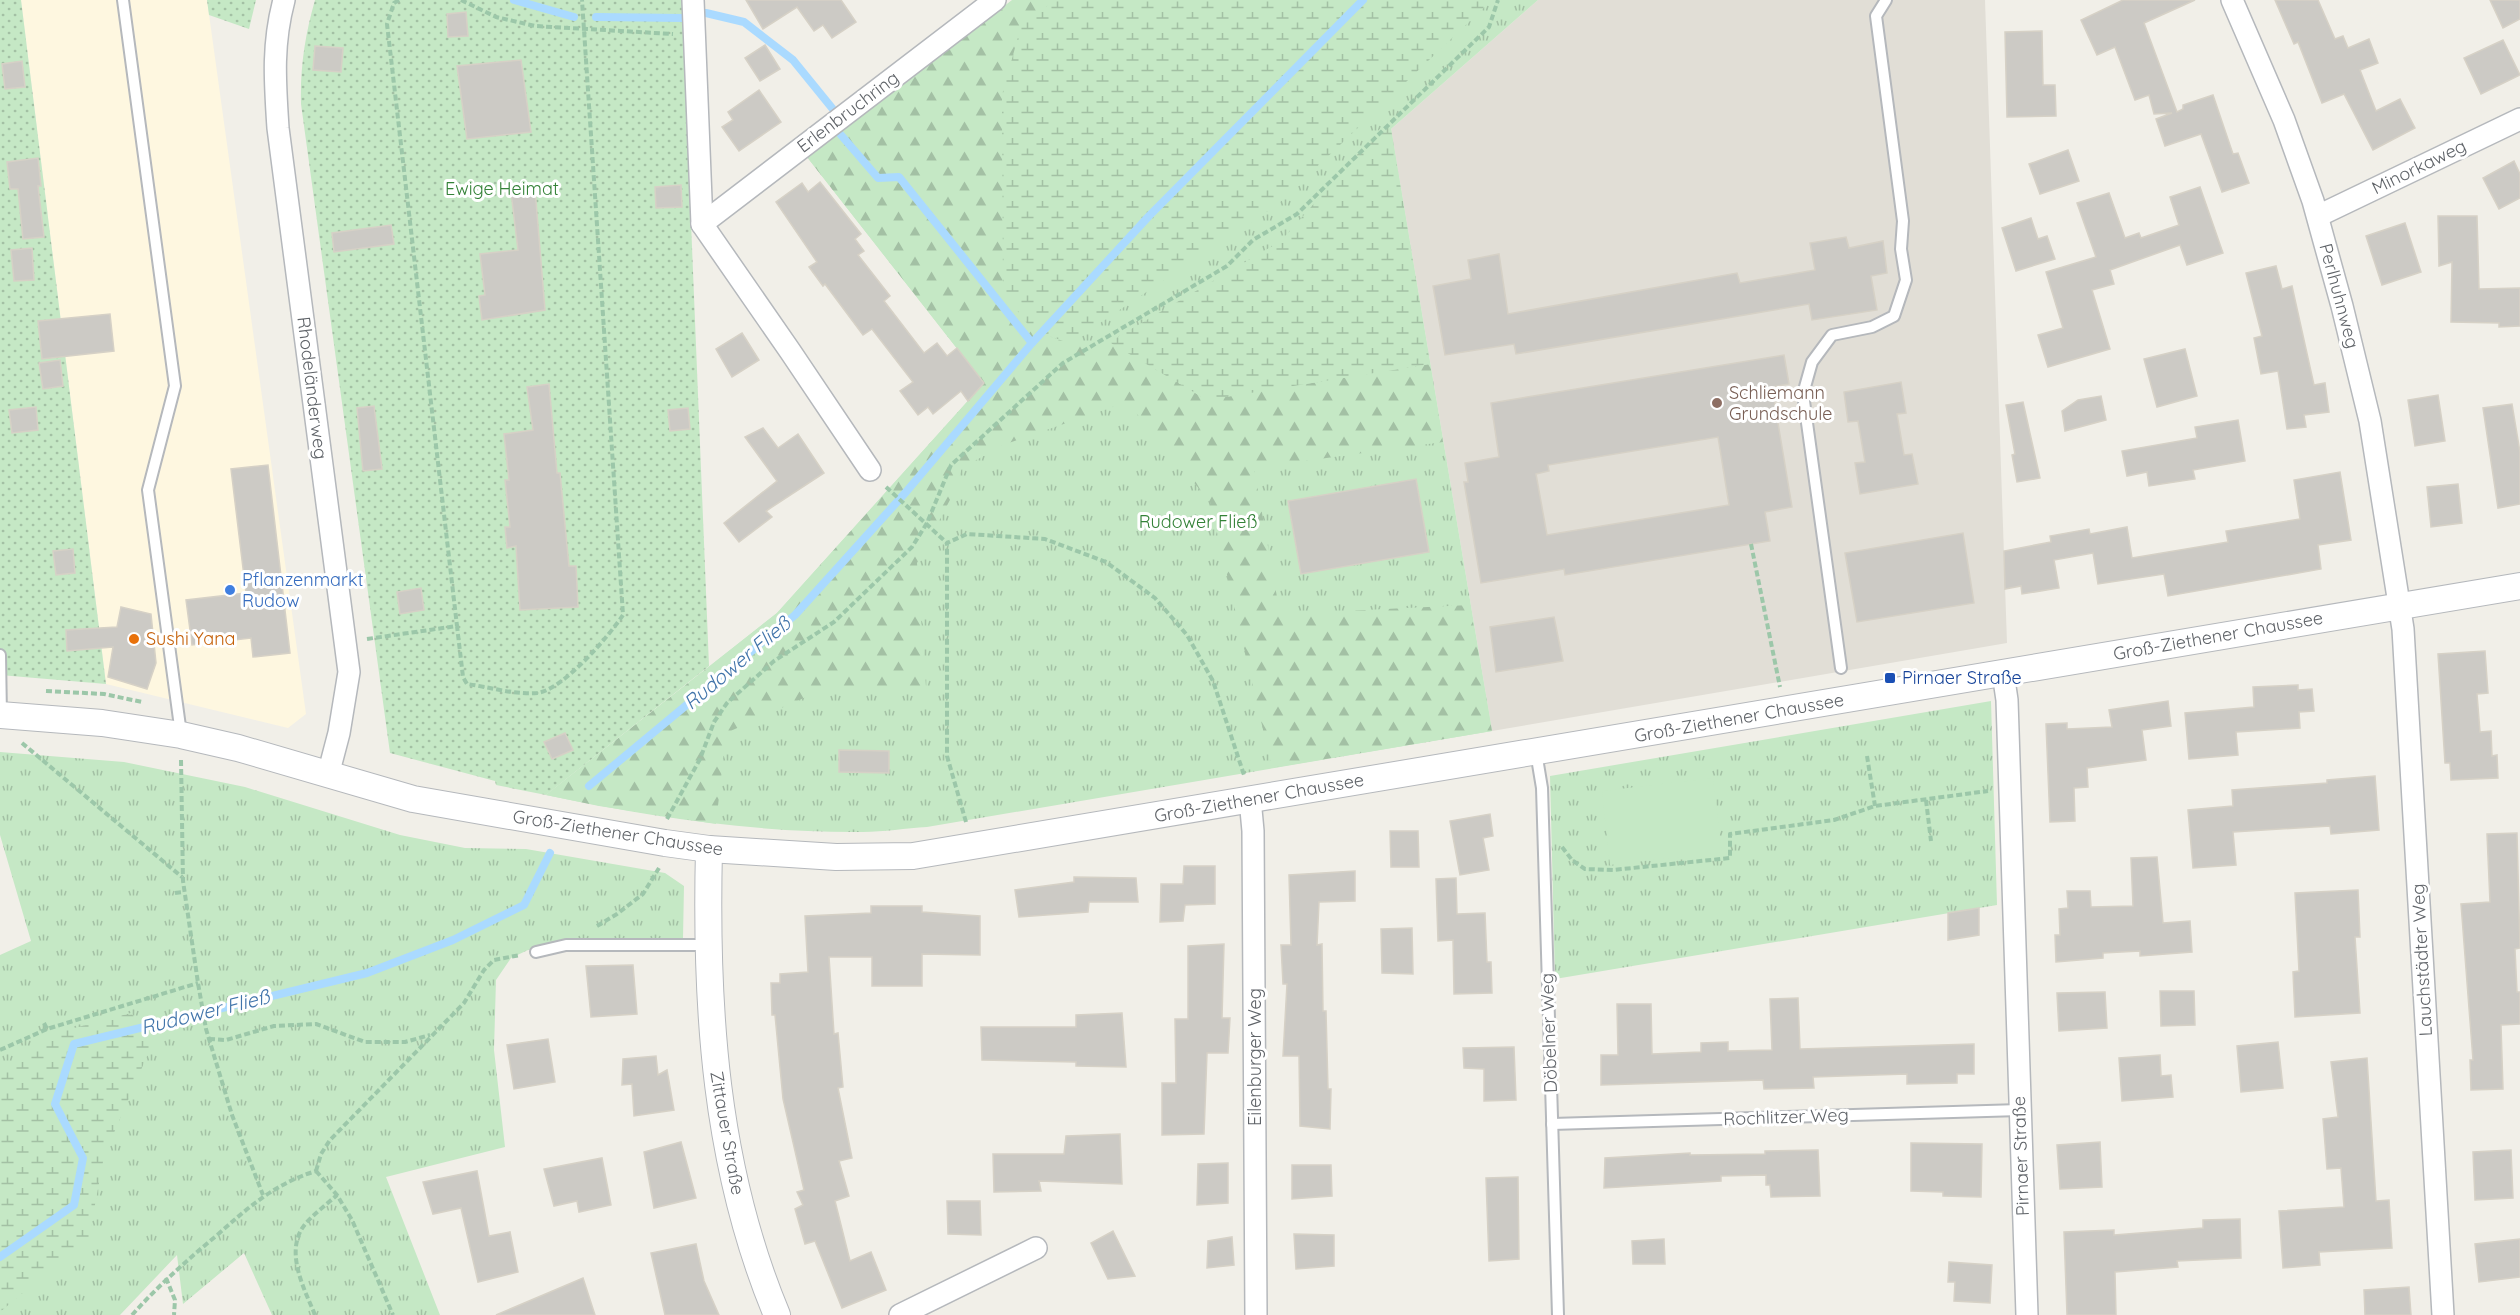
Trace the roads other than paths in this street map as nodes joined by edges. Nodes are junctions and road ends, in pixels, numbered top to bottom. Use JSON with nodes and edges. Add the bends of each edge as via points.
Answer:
{"nodes":[{"id":1,"x":123,"y":0,"type":"edge"},
{"id":2,"x":284,"y":0,"type":"edge"},
{"id":3,"x":693,"y":0,"type":"edge"},
{"id":4,"x":995,"y":0,"type":"edge"},
{"id":5,"x":1886,"y":0,"type":"edge"},
{"id":6,"x":2232,"y":0,"type":"edge"},
{"id":7,"x":2520,"y":118,"type":"edge"},
{"id":8,"x":2318,"y":216,"type":"junction"},
{"id":9,"x":702,"y":224,"type":"junction"},
{"id":10,"x":870,"y":470,"type":"dead end"},
{"id":11,"x":2520,"y":586,"type":"edge"},
{"id":12,"x":2399,"y":605,"type":"junction"},
{"id":13,"x":0,"y":655,"type":"edge"},
{"id":14,"x":1841,"y":668,"type":"dead end"},
{"id":15,"x":2003,"y":674,"type":"junction"},
{"id":16,"x":0,"y":715,"type":"edge"},
{"id":17,"x":181,"y":735,"type":"junction"},
{"id":18,"x":1536,"y":752,"type":"junction"},
{"id":19,"x":328,"y":775,"type":"junction"},
{"id":20,"x":1250,"y":799,"type":"junction"},
{"id":21,"x":709,"y":849,"type":"junction"},
{"id":22,"x":709,"y":945,"type":"junction"},
{"id":23,"x":536,"y":952,"type":"road end"},
{"id":24,"x":2020,"y":1110,"type":"junction"},
{"id":25,"x":1552,"y":1124,"type":"junction"},
{"id":26,"x":1036,"y":1248,"type":"dead end"},
{"id":27,"x":777,"y":1315,"type":"edge"},
{"id":28,"x":900,"y":1315,"type":"edge"},
{"id":29,"x":1256,"y":1315,"type":"edge"},
{"id":30,"x":1558,"y":1315,"type":"edge"},
{"id":31,"x":2027,"y":1315,"type":"edge"},
{"id":32,"x":2443,"y":1315,"type":"edge"}],
"edges":[{"from":1,"to":17,"type":"lane","via":[[175,386],[148,490]]},
{"from":2,"to":19,"type":"street","name":"Rhodeländerweg","via":[[276,29],[273,68],[278,128],[349,672]]},
{"from":3,"to":9,"type":"street"},
{"from":4,"to":9,"type":"street","name":"Erlenbruchring"},
{"from":5,"to":14,"type":"lane","via":[[1876,16],[1903,221],[1901,249],[1906,280],[1894,316],[1872,327],[1832,335],[1812,362],[1803,394]]},
{"from":6,"to":8,"type":"street","name":"Perlhuhnweg","via":[[2284,120]]},
{"from":7,"to":8,"type":"street","name":"Minorkaweg"},
{"from":8,"to":12,"type":"street","name":"Perlhuhnweg","via":[[2370,421]]},
{"from":9,"to":10,"type":"street"},
{"from":11,"to":12,"type":"street","name":"Groß-Ziethener Chaussee"},
{"from":12,"to":15,"type":"street","name":"Groß-Ziethener Chaussee"},
{"from":12,"to":32,"type":"street","name":"Lauchstädter Weg"},
{"from":13,"to":16,"type":"lane"},
{"from":15,"to":18,"type":"street","name":"Groß-Ziethener Chaussee"},
{"from":15,"to":24,"type":"street","name":"Pirnaer Straße"},
{"from":16,"to":17,"type":"street","name":"Groß-Ziethener Chaussee","via":[[102,723]]},
{"from":17,"to":19,"type":"street","name":"Groß-Ziethener Chaussee"},
{"from":18,"to":20,"type":"street","name":"Groß-Ziethener Chaussee"},
{"from":18,"to":25,"type":"lane","name":"Döbelner Weg","via":[[1542,788]]},
{"from":19,"to":21,"type":"street","name":"Groß-Ziethener Chaussee","via":[[413,799]]},
{"from":20,"to":21,"type":"street","name":"Groß-Ziethener Chaussee","via":[[913,856],[836,857]]},
{"from":20,"to":29,"type":"street","name":"Eilenburger Weg","via":[[1254,842]]},
{"from":21,"to":22,"type":"street","name":"Zittauer Straße"},
{"from":22,"to":23,"type":"lane","via":[[566,945]]},
{"from":22,"to":27,"type":"street","name":"Zittauer Straße","via":[[716,1082],[727,1150],[742,1216]]},
{"from":24,"to":25,"type":"lane","name":"Rochlitzer Weg"},
{"from":24,"to":31,"type":"street","name":"Pirnaer Straße"},
{"from":25,"to":30,"type":"lane","name":"Döbelner Weg"},
{"from":26,"to":28,"type":"street"}]}
